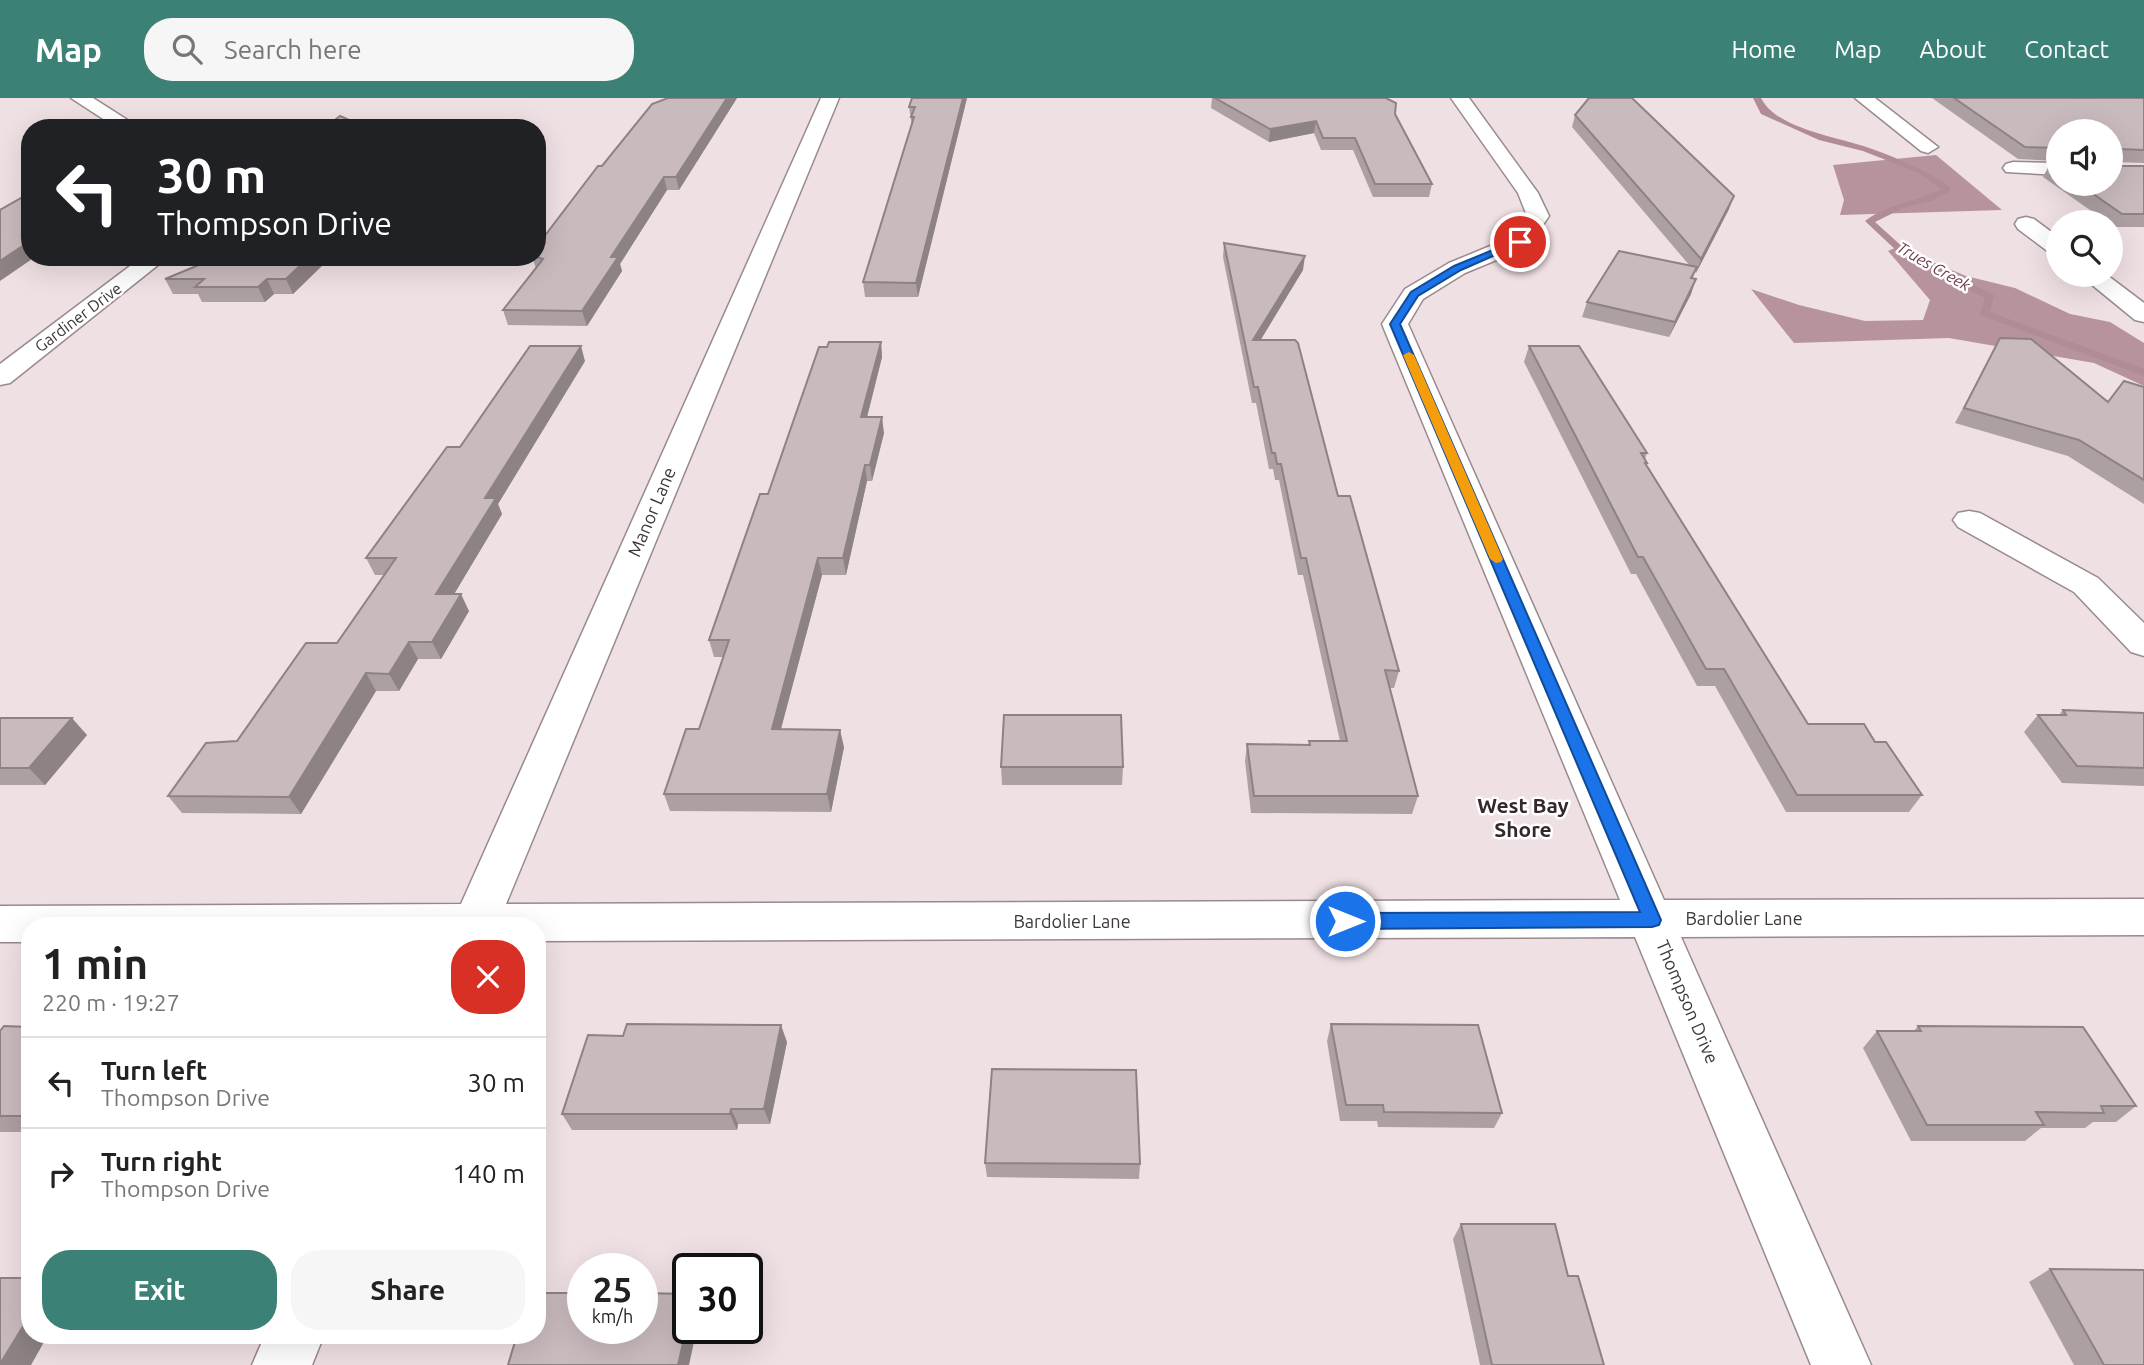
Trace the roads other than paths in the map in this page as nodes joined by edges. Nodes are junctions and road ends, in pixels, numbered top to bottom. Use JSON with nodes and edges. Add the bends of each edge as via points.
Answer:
{"nodes":[{"id":1,"x":80,"y":98,"type":"edge"},
{"id":2,"x":830,"y":98,"type":"edge"},
{"id":3,"x":1460,"y":98,"type":"edge"},
{"id":4,"x":1864,"y":98,"type":"edge"},
{"id":5,"x":116,"y":119,"type":"edge"},
{"id":6,"x":1928,"y":147,"type":"dead end"},
{"id":7,"x":2013,"y":168,"type":"dead end"},
{"id":8,"x":2046,"y":169,"type":"edge"},
{"id":9,"x":2026,"y":224,"type":"dead end"},
{"id":10,"x":2046,"y":239,"type":"edge"},
{"id":11,"x":145,"y":266,"type":"edge"},
{"id":12,"x":2107,"y":287,"type":"edge"},
{"id":13,"x":2144,"y":316,"type":"edge"},
{"id":14,"x":0,"y":377,"type":"edge"},
{"id":15,"x":1969,"y":520,"type":"dead end"},
{"id":16,"x":2144,"y":644,"type":"edge"},
{"id":17,"x":477,"y":917,"type":"edge"},
{"id":18,"x":2144,"y":917,"type":"edge"},
{"id":19,"x":1652,"y":920,"type":"junction"},
{"id":20,"x":0,"y":924,"type":"edge"},
{"id":21,"x":21,"y":924,"type":"edge"},
{"id":22,"x":546,"y":925,"type":"edge"},
{"id":23,"x":291,"y":1344,"type":"edge"},
{"id":24,"x":282,"y":1365,"type":"edge"},
{"id":25,"x":1841,"y":1365,"type":"edge"}],
"edges":[{"from":1,"to":5,"type":"street"},
{"from":2,"to":17,"type":"street","name":"Manor Lane"},
{"from":3,"to":19,"type":"street","name":"Thompson Drive","via":[[1528,193],[1538,216],[1520,242],[1457,268],[1414,294],[1395,324]]},
{"from":4,"to":6,"type":"street"},
{"from":7,"to":8,"type":"street"},
{"from":9,"to":10,"type":"street"},
{"from":11,"to":14,"type":"street","name":"Gardiner Drive"},
{"from":12,"to":13,"type":"street"},
{"from":15,"to":16,"type":"street","via":[[2086,585]]},
{"from":18,"to":19,"type":"street","name":"Bardolier Lane"},
{"from":19,"to":22,"type":"street","name":"Bardolier Lane"},
{"from":19,"to":25,"type":"street","name":"Thompson Drive"},
{"from":20,"to":21,"type":"street","name":"Bardolier Lane"},
{"from":23,"to":24,"type":"street"}]}
